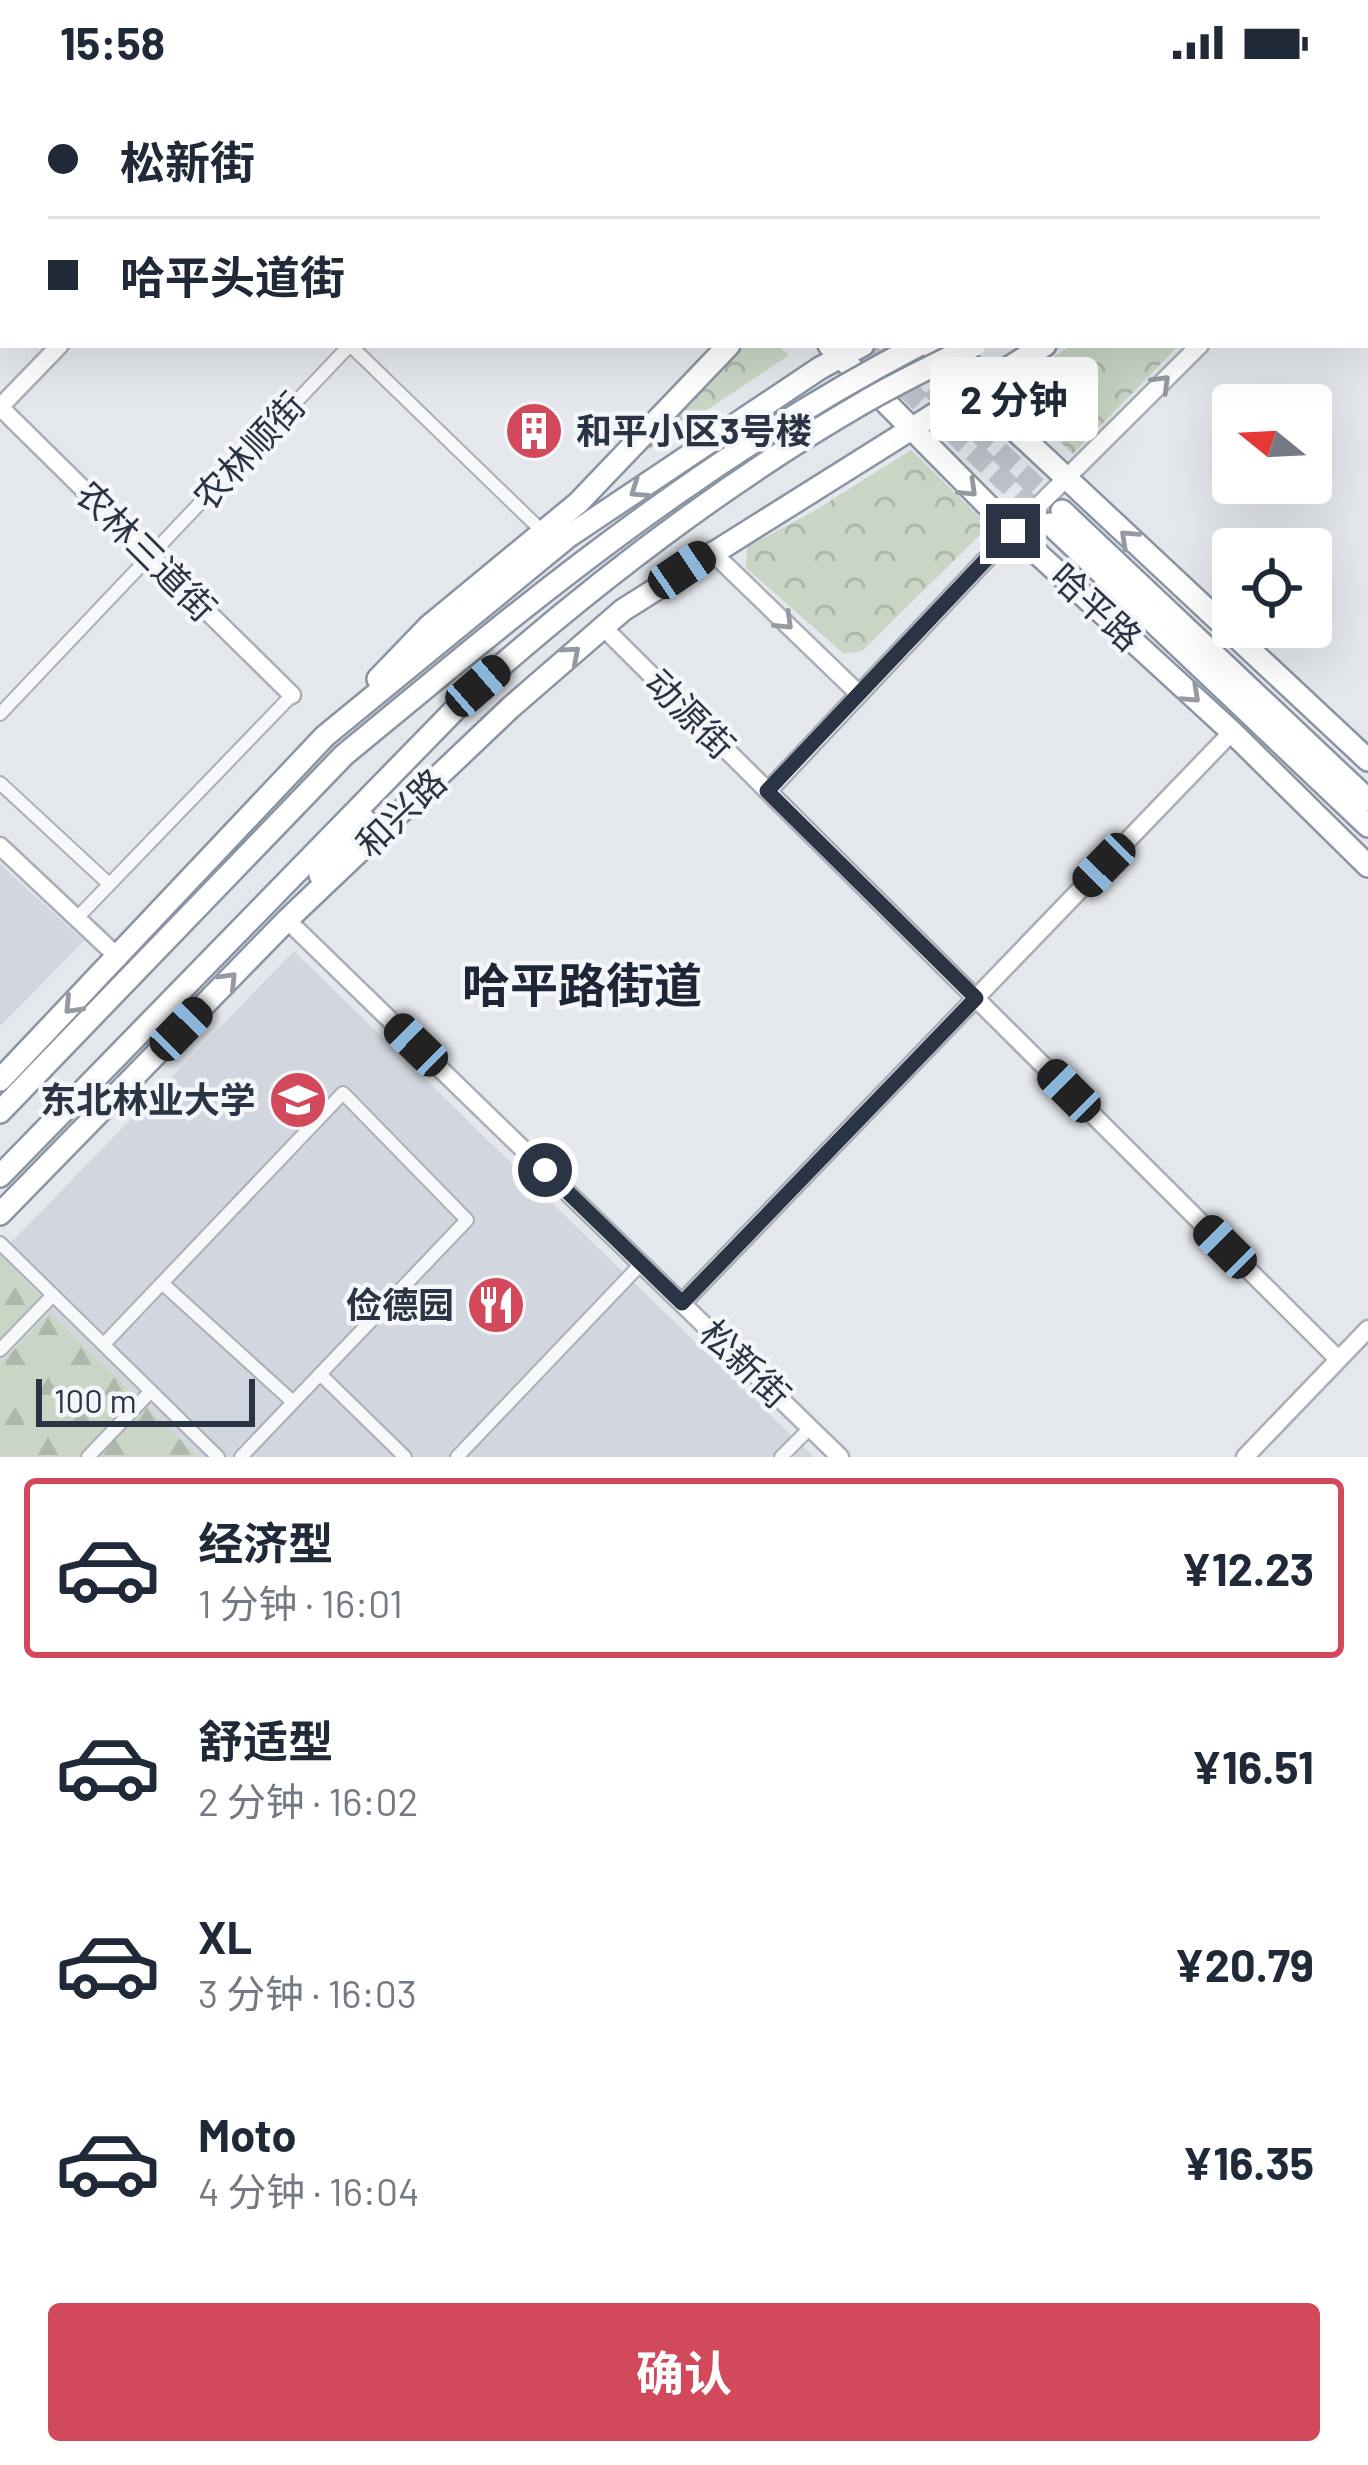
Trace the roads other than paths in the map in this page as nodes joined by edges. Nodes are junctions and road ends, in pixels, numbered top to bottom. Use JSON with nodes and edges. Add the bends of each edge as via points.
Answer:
{"nodes":[{"id":1,"x":57,"y":348,"type":"edge"},
{"id":2,"x":347,"y":348,"type":"edge"},
{"id":3,"x":353,"y":348,"type":"edge"},
{"id":4,"x":726,"y":348,"type":"edge"},
{"id":5,"x":915,"y":348,"type":"edge"},
{"id":6,"x":924,"y":348,"type":"edge"},
{"id":7,"x":969,"y":348,"type":"edge"},
{"id":8,"x":1040,"y":348,"type":"edge"},
{"id":9,"x":1196,"y":348,"type":"edge"},
{"id":10,"x":835,"y":350,"type":"edge"},
{"id":11,"x":970,"y":391,"type":"junction"},
{"id":12,"x":0,"y":407,"type":"edge"},
{"id":13,"x":908,"y":428,"type":"junction"},
{"id":14,"x":1064,"y":479,"type":"junction"},
{"id":15,"x":1056,"y":517,"type":"tunnel mouth"},
{"id":16,"x":1013,"y":531,"type":"junction"},
{"id":17,"x":543,"y":532,"type":"junction"},
{"id":18,"x":711,"y":550,"type":"junction"},
{"id":19,"x":151,"y":555,"type":"junction"},
{"id":20,"x":603,"y":627,"type":"junction"},
{"id":21,"x":859,"y":694,"type":"junction"},
{"id":22,"x":292,"y":695,"type":"joint"},
{"id":23,"x":0,"y":714,"type":"edge"},
{"id":24,"x":1320,"y":715,"type":"junction"},
{"id":25,"x":1232,"y":732,"type":"junction"},
{"id":26,"x":430,"y":734,"type":"junction"},
{"id":27,"x":325,"y":736,"type":"junction"},
{"id":28,"x":344,"y":755,"type":"junction"},
{"id":29,"x":1368,"y":760,"type":"edge"},
{"id":30,"x":1368,"y":778,"type":"edge"},
{"id":31,"x":0,"y":783,"type":"edge"},
{"id":32,"x":767,"y":791,"type":"junction"},
{"id":33,"x":1366,"y":820,"type":"edge"},
{"id":34,"x":0,"y":846,"type":"edge"},
{"id":35,"x":219,"y":850,"type":"junction"},
{"id":36,"x":1368,"y":866,"type":"edge"},
{"id":37,"x":109,"y":884,"type":"junction"},
{"id":38,"x":77,"y":919,"type":"junction"},
{"id":39,"x":279,"y":928,"type":"junction"},
{"id":40,"x":119,"y":958,"type":"junction"},
{"id":41,"x":976,"y":998,"type":"junction"},
{"id":42,"x":0,"y":1080,"type":"edge"},
{"id":43,"x":0,"y":1112,"type":"edge"},
{"id":44,"x":0,"y":1176,"type":"edge"},
{"id":45,"x":0,"y":1214,"type":"edge"},
{"id":46,"x":0,"y":1243,"type":"edge"},
{"id":47,"x":641,"y":1264,"type":"junction"},
{"id":48,"x":162,"y":1283,"type":"junction"},
{"id":49,"x":53,"y":1295,"type":"junction"},
{"id":50,"x":682,"y":1303,"type":"junction"},
{"id":51,"x":1368,"y":1329,"type":"edge"},
{"id":52,"x":104,"y":1345,"type":"junction"},
{"id":53,"x":0,"y":1350,"type":"edge"},
{"id":54,"x":1338,"y":1359,"type":"junction"},
{"id":55,"x":320,"y":1374,"type":"junction"},
{"id":56,"x":151,"y":1391,"type":"junction"},
{"id":57,"x":293,"y":1402,"type":"junction"},
{"id":58,"x":810,"y":1427,"type":"junction"},
{"id":59,"x":88,"y":1457,"type":"edge"},
{"id":60,"x":218,"y":1457,"type":"edge"},
{"id":61,"x":241,"y":1457,"type":"edge"},
{"id":62,"x":405,"y":1457,"type":"edge"},
{"id":63,"x":457,"y":1457,"type":"edge"},
{"id":64,"x":781,"y":1457,"type":"edge"},
{"id":65,"x":840,"y":1457,"type":"edge"},
{"id":66,"x":1245,"y":1457,"type":"edge"}],
"edges":[{"from":1,"to":12,"type":"street"},
{"from":2,"to":19,"type":"street","name":"农林顺街"},
{"from":3,"to":17,"type":"street"},
{"from":4,"to":17,"type":"highway"},
{"from":5,"to":28,"type":"highway","bridge":true,"via":[[701,474],[578,563]]},
{"from":6,"to":11,"type":"highway","name":"哈平路"},
{"from":7,"to":26,"type":"highway","bridge":true,"via":[[850,410],[671,528],[588,591]]},
{"from":8,"to":11,"type":"highway","name":"和兴路"},
{"from":14,"to":9,"type":"street","one_way":true},
{"from":10,"to":13,"type":"highway","name":"哈平路"},
{"from":10,"to":27,"type":"highway","one_way":true,"via":[[569,536]]},
{"from":11,"to":13,"type":"highway","name":"和兴路"},
{"from":11,"to":14,"type":"highway","name":"哈平路"},
{"from":12,"to":19,"type":"street","name":"农林三道街"},
{"from":13,"to":16,"type":"highway","name":"哈平路","one_way":true},
{"from":13,"to":18,"type":"highway","name":"和兴路"},
{"from":14,"to":16,"type":"street"},
{"from":24,"to":14,"type":"highway","name":"哈平路","one_way":true},
{"from":15,"to":33,"type":"highway","name":"哈平路"},
{"from":16,"to":21,"type":"street"},
{"from":16,"to":25,"type":"highway","name":"哈平路","one_way":true},
{"from":17,"to":27,"type":"highway","via":[[429,626]]},
{"from":18,"to":20,"type":"highway","name":"和兴路"},
{"from":18,"to":21,"type":"street","one_way":true},
{"from":19,"to":22,"type":"street","name":"农林三道街"},
{"from":19,"to":23,"type":"street","name":"农林顺街"},
{"from":20,"to":32,"type":"street","name":"动源街"},
{"from":39,"to":20,"type":"highway","name":"和兴路","one_way":true},
{"from":21,"to":32,"type":"street"},
{"from":22,"to":37,"type":"street"},
{"from":24,"to":29,"type":"highway","name":"哈平路"},
{"from":24,"to":30,"type":"highway"},
{"from":25,"to":36,"type":"highway","name":"哈平路"},
{"from":25,"to":41,"type":"street"},
{"from":26,"to":39,"type":"highway"},
{"from":26,"to":44,"type":"highway"},
{"from":27,"to":35,"type":"highway"},
{"from":28,"to":35,"type":"highway"},
{"from":28,"to":43,"type":"highway"},
{"from":31,"to":37,"type":"street"},
{"from":32,"to":41,"type":"street","name":"动源街"},
{"from":34,"to":38,"type":"street"},
{"from":35,"to":40,"type":"highway"},
{"from":37,"to":38,"type":"street"},
{"from":38,"to":40,"type":"street"},
{"from":45,"to":39,"type":"highway","name":"和兴路","one_way":true},
{"from":39,"to":47,"type":"street","name":"松新街"},
{"from":40,"to":42,"type":"highway","one_way":true},
{"from":41,"to":50,"type":"street"},
{"from":41,"to":54,"type":"street","name":"动源街"},
{"from":46,"to":49,"type":"street"},
{"from":47,"to":50,"type":"street","name":"松新街"},
{"from":47,"to":63,"type":"street"},
{"from":48,"to":52,"type":"street"},
{"from":48,"to":55,"type":"street","via":[[343,1093],[467,1220]]},
{"from":48,"to":57,"type":"street"},
{"from":49,"to":52,"type":"street"},
{"from":49,"to":53,"type":"street"},
{"from":50,"to":58,"type":"street","name":"松新街"},
{"from":51,"to":54,"type":"street"},
{"from":52,"to":56,"type":"street"},
{"from":54,"to":66,"type":"street"},
{"from":55,"to":57,"type":"street"},
{"from":55,"to":62,"type":"street"},
{"from":56,"to":59,"type":"street"},
{"from":56,"to":60,"type":"street"},
{"from":57,"to":61,"type":"street"},
{"from":58,"to":64,"type":"street"},
{"from":58,"to":65,"type":"street","name":"松新街"}]}
